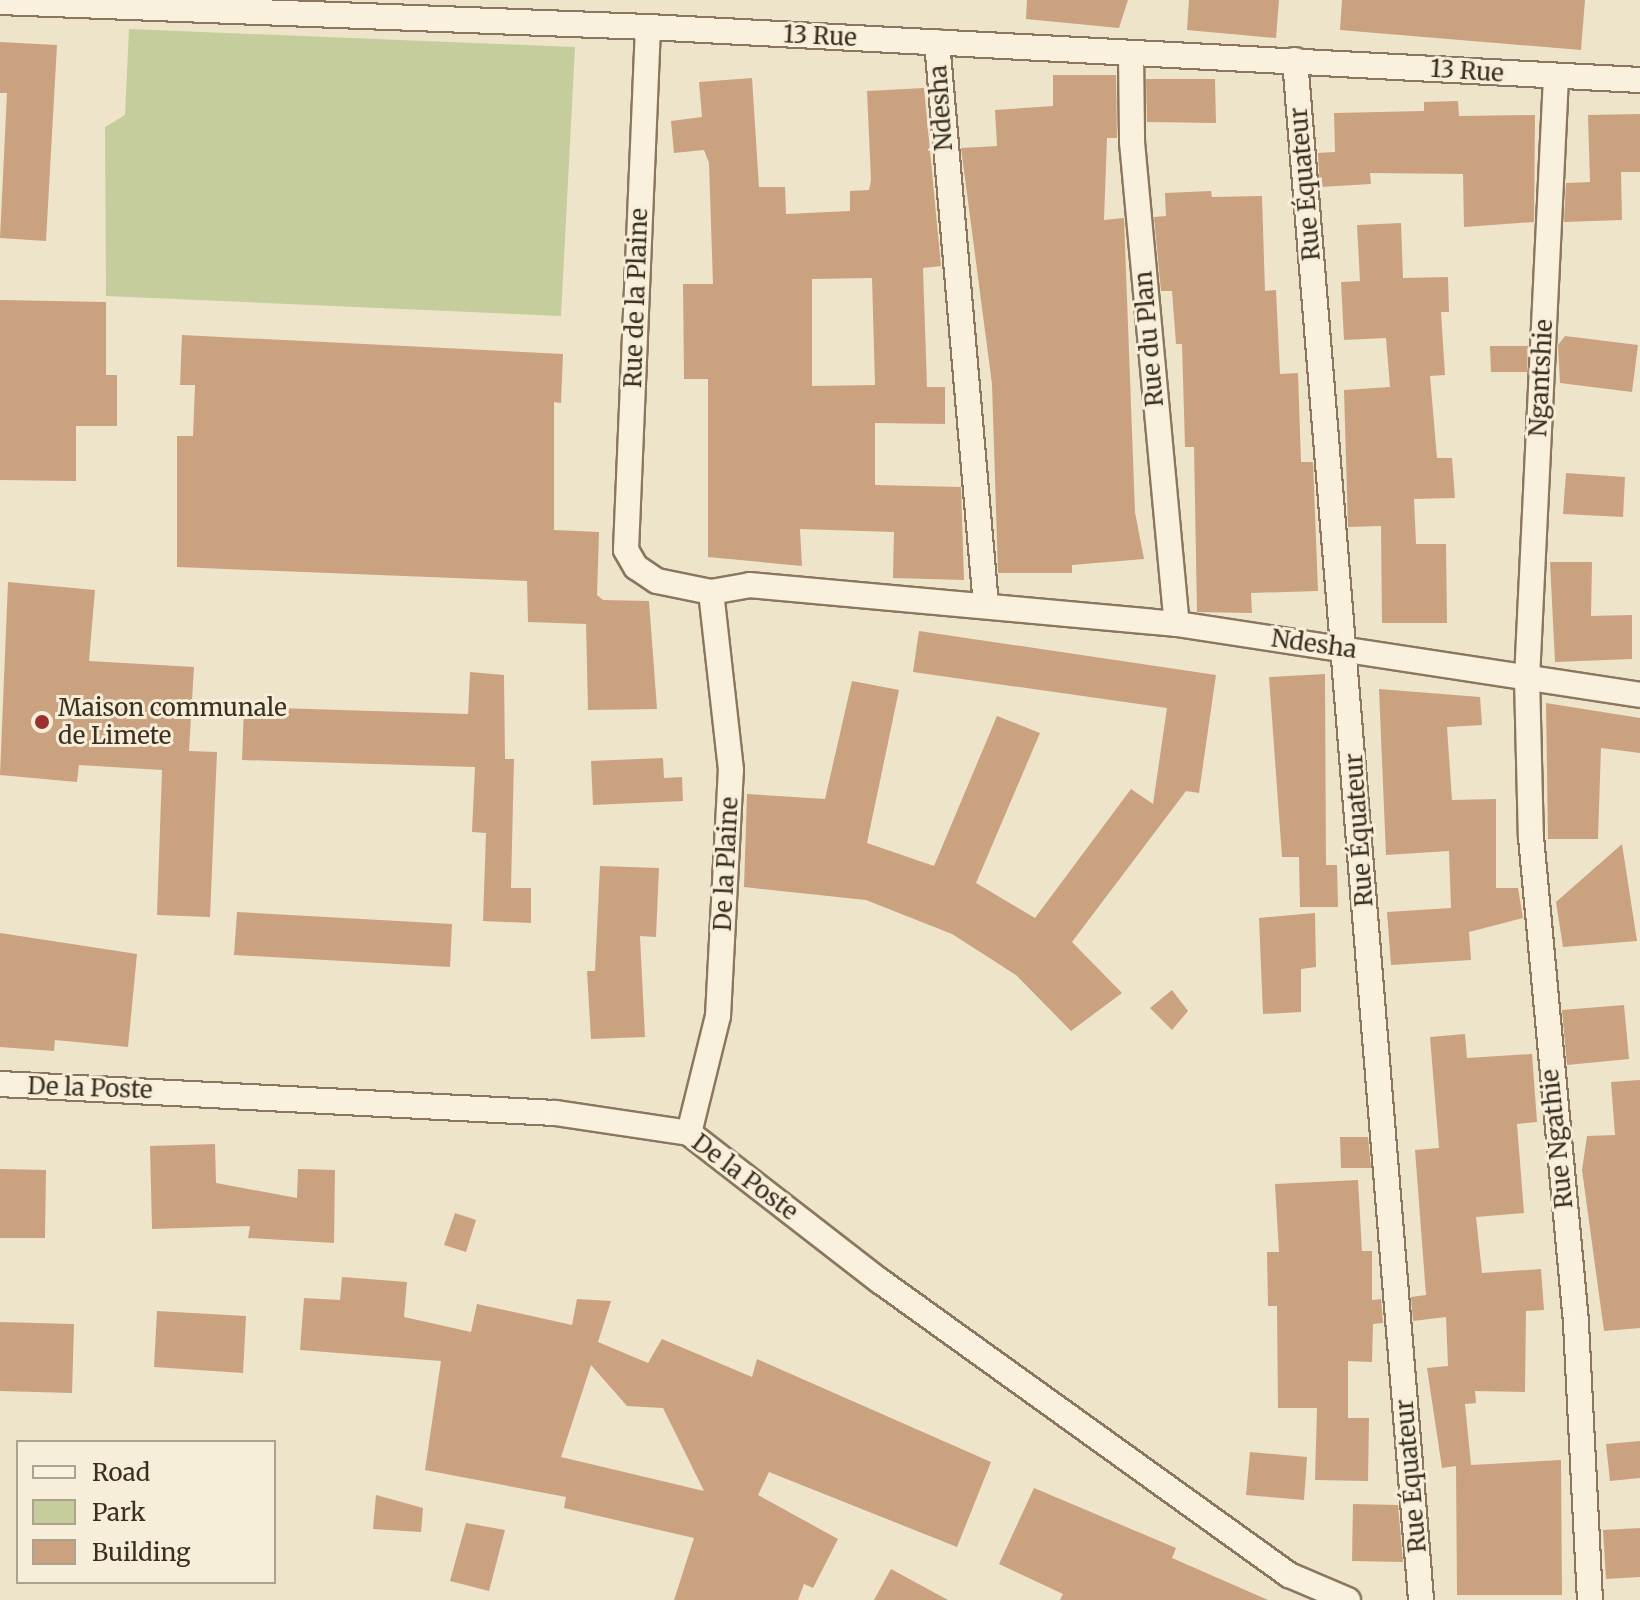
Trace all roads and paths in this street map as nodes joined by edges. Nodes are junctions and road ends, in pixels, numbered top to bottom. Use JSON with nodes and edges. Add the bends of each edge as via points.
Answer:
{"nodes":[{"id":1,"x":0,"y":2,"type":"edge"},
{"id":2,"x":511,"y":10,"type":"edge"},
{"id":3,"x":648,"y":27,"type":"junction"},
{"id":4,"x":937,"y":42,"type":"junction"},
{"id":5,"x":1131,"y":54,"type":"junction"},
{"id":6,"x":1295,"y":60,"type":"junction"},
{"id":7,"x":1556,"y":77,"type":"junction"},
{"id":8,"x":1640,"y":80,"type":"edge"},
{"id":9,"x":636,"y":567,"type":"joint"},
{"id":10,"x":711,"y":592,"type":"junction"},
{"id":11,"x":986,"y":605,"type":"junction"},
{"id":12,"x":1177,"y":624,"type":"junction"},
{"id":13,"x":1346,"y":648,"type":"junction"},
{"id":14,"x":1527,"y":678,"type":"junction"},
{"id":15,"x":1640,"y":695,"type":"edge"},
{"id":16,"x":0,"y":1084,"type":"edge"},
{"id":17,"x":689,"y":1133,"type":"junction"},
{"id":18,"x":1331,"y":1598,"type":"edge"},
{"id":19,"x":1421,"y":1600,"type":"edge"},
{"id":20,"x":1590,"y":1600,"type":"edge"}],
"edges":[{"from":1,"to":2,"type":"street","name":"13 Rue"},
{"from":2,"to":3,"type":"street","name":"13 Rue"},
{"from":3,"to":4,"type":"street","name":"13 Rue"},
{"from":3,"to":9,"type":"street","name":"Rue de la Plaine","via":[[626,550]]},
{"from":4,"to":5,"type":"street","name":"13 Rue"},
{"from":4,"to":11,"type":"street","name":"Ndesha"},
{"from":5,"to":6,"type":"street","name":"13 Rue"},
{"from":5,"to":12,"type":"street","name":"Rue du Plan","via":[[1132,142]]},
{"from":6,"to":7,"type":"street","name":"13 Rue"},
{"from":6,"to":13,"type":"street","name":"Rue Équateur"},
{"from":7,"to":8,"type":"street","name":"13 Rue"},
{"from":7,"to":14,"type":"street","name":"Ngantshie"},
{"from":9,"to":10,"type":"street","name":"Ndesha","via":[[657,581]]},
{"from":10,"to":11,"type":"street","name":"Ndesha","via":[[749,585]]},
{"from":10,"to":17,"type":"street","name":"De la Plaine","via":[[731,770],[718,1016]]},
{"from":11,"to":12,"type":"street","name":"Ndesha"},
{"from":12,"to":13,"type":"street","name":"Ndesha"},
{"from":13,"to":14,"type":"street","name":"Ndesha"},
{"from":13,"to":19,"type":"street","name":"Rue Équateur"},
{"from":14,"to":15,"type":"street","name":"Ndesha"},
{"from":14,"to":20,"type":"street","name":"Rue Ngathie","via":[[1531,837],[1576,1324]]},
{"from":16,"to":17,"type":"street","name":"De la Poste","via":[[555,1113]]},
{"from":17,"to":18,"type":"street","name":"De la Poste","via":[[880,1281]]}]}
